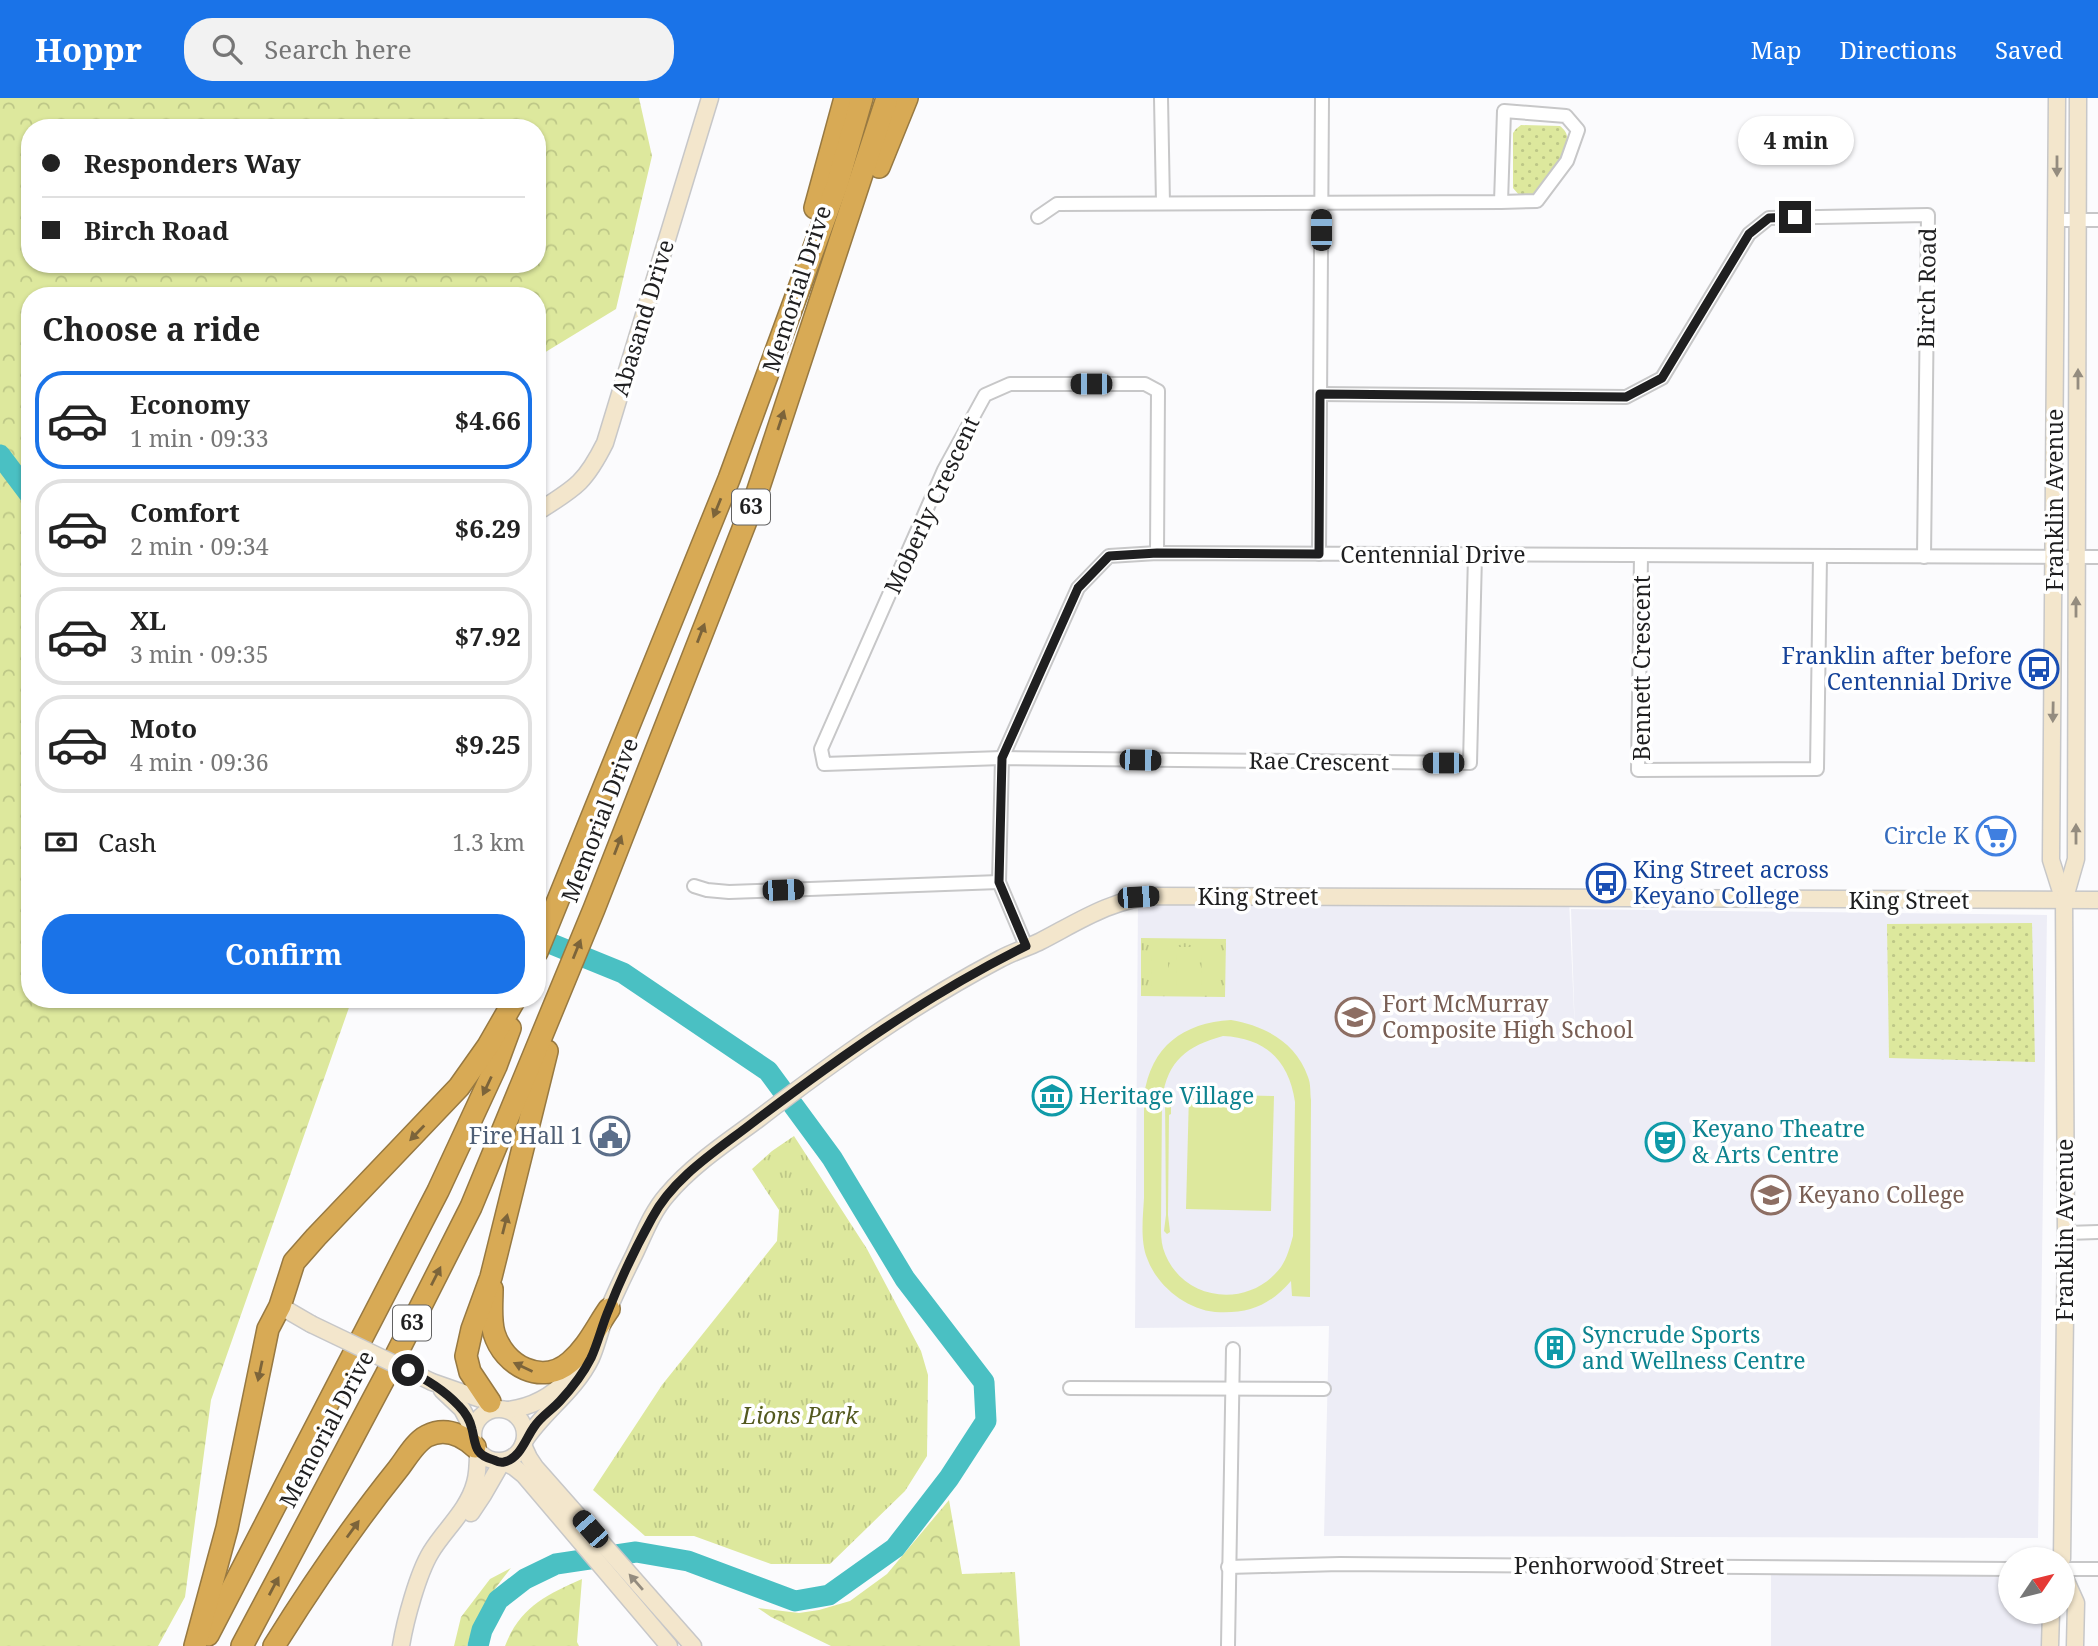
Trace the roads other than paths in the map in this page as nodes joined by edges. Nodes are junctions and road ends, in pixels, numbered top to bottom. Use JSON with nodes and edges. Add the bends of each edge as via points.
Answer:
{"nodes":[{"id":1,"x":710,"y":98,"type":"edge"},
{"id":2,"x":845,"y":98,"type":"edge"},
{"id":3,"x":862,"y":98,"type":"edge"},
{"id":4,"x":887,"y":98,"type":"edge"},
{"id":5,"x":907,"y":98,"type":"edge"},
{"id":6,"x":1161,"y":98,"type":"edge"},
{"id":7,"x":1322,"y":98,"type":"edge"},
{"id":8,"x":2057,"y":98,"type":"edge"},
{"id":9,"x":2078,"y":98,"type":"edge"},
{"id":10,"x":1501,"y":202,"type":"junction"},
{"id":11,"x":1163,"y":203,"type":"junction"},
{"id":12,"x":1321,"y":203,"type":"junction"},
{"id":13,"x":1038,"y":217,"type":"dead end"},
{"id":14,"x":2057,"y":220,"type":"junction"},
{"id":15,"x":2079,"y":220,"type":"junction"},
{"id":16,"x":2098,"y":220,"type":"edge"},
{"id":17,"x":813,"y":324,"type":"junction"},
{"id":18,"x":775,"y":353,"type":"junction"},
{"id":19,"x":1320,"y":394,"type":"junction"},
{"id":20,"x":546,"y":507,"type":"edge"},
{"id":21,"x":1157,"y":553,"type":"junction"},
{"id":22,"x":1319,"y":554,"type":"junction"},
{"id":23,"x":1475,"y":555,"type":"junction"},
{"id":24,"x":1642,"y":556,"type":"junction"},
{"id":25,"x":1820,"y":556,"type":"junction"},
{"id":26,"x":1924,"y":557,"type":"junction"},
{"id":27,"x":2054,"y":557,"type":"junction"},
{"id":28,"x":2076,"y":557,"type":"junction"},
{"id":29,"x":2098,"y":557,"type":"edge"},
{"id":30,"x":1002,"y":758,"type":"junction"},
{"id":31,"x":999,"y":882,"type":"junction"},
{"id":32,"x":694,"y":886,"type":"dead end"},
{"id":33,"x":2098,"y":900,"type":"edge"},
{"id":34,"x":2064,"y":901,"type":"junction"},
{"id":35,"x":546,"y":929,"type":"edge"},
{"id":36,"x":1026,"y":946,"type":"junction"},
{"id":37,"x":561,"y":990,"type":"junction"},
{"id":38,"x":512,"y":1008,"type":"edge"},
{"id":39,"x":515,"y":1008,"type":"edge"},
{"id":40,"x":2098,"y":1232,"type":"edge"},
{"id":41,"x":2066,"y":1233,"type":"junction"},
{"id":42,"x":491,"y":1277,"type":"junction"},
{"id":43,"x":280,"y":1306,"type":"junction"},
{"id":44,"x":609,"y":1309,"type":"junction"},
{"id":45,"x":598,"y":1337,"type":"junction"},
{"id":46,"x":1233,"y":1349,"type":"dead end"},
{"id":47,"x":432,"y":1382,"type":"junction"},
{"id":48,"x":1070,"y":1388,"type":"dead end"},
{"id":49,"x":1233,"y":1389,"type":"junction"},
{"id":50,"x":1324,"y":1389,"type":"dead end"},
{"id":51,"x":500,"y":1407,"type":"junction"},
{"id":52,"x":475,"y":1442,"type":"junction"},
{"id":53,"x":524,"y":1442,"type":"junction"},
{"id":54,"x":503,"y":1462,"type":"junction"},
{"id":55,"x":529,"y":1471,"type":"junction"},
{"id":56,"x":2062,"y":1547,"type":"edge"},
{"id":57,"x":429,"y":1554,"type":"junction"},
{"id":58,"x":1228,"y":1567,"type":"junction"},
{"id":59,"x":1998,"y":1569,"type":"edge"},
{"id":60,"x":2098,"y":1569,"type":"edge"},
{"id":61,"x":2076,"y":1571,"type":"edge"},
{"id":62,"x":2051,"y":1624,"type":"edge"},
{"id":63,"x":2076,"y":1624,"type":"edge"},
{"id":64,"x":687,"y":1640,"type":"edge"},
{"id":65,"x":668,"y":1645,"type":"edge"},
{"id":66,"x":195,"y":1646,"type":"edge"},
{"id":67,"x":202,"y":1646,"type":"edge"},
{"id":68,"x":242,"y":1646,"type":"edge"},
{"id":69,"x":274,"y":1646,"type":"edge"},
{"id":70,"x":401,"y":1646,"type":"edge"},
{"id":71,"x":1228,"y":1646,"type":"edge"},
{"id":72,"x":2050,"y":1646,"type":"edge"},
{"id":73,"x":2075,"y":1646,"type":"edge"}],
"edges":[{"from":1,"to":20,"type":"main road","name":"Abasand Drive","via":[[605,443],[576,488]]},
{"from":2,"to":18,"type":"highway"},
{"from":3,"to":18,"type":"highway","name":"Memorial Drive","number":"63","via":[[837,185]]},
{"from":4,"to":17,"type":"highway","name":"Memorial Drive","number":"63"},
{"from":5,"to":17,"type":"highway"},
{"from":6,"to":11,"type":"street"},
{"from":7,"to":12,"type":"street"},
{"from":8,"to":14,"type":"main road","name":"Franklin Avenue","one_way":true},
{"from":9,"to":15,"type":"main road","name":"Franklin Avenue"},
{"from":10,"to":10,"type":"street","via":[[1537,201],[1567,161],[1578,131],[1566,116],[1504,111]]},
{"from":10,"to":12,"type":"street"},
{"from":11,"to":12,"type":"street"},
{"from":11,"to":13,"type":"street","via":[[1056,204]]},
{"from":12,"to":19,"type":"street"},
{"from":14,"to":15,"type":"street"},
{"from":14,"to":27,"type":"main road","name":"Franklin Avenue"},
{"from":15,"to":16,"type":"street"},
{"from":28,"to":15,"type":"main road","name":"Franklin Avenue","one_way":true},
{"from":37,"to":17,"type":"highway","name":"Memorial Drive","number":"63","one_way":true,"via":[[757,493]]},
{"from":18,"to":35,"type":"highway","name":"Memorial Drive","number":"63","one_way":true,"via":[[729,479]]},
{"from":19,"to":22,"type":"street"},
{"from":19,"to":26,"type":"street","name":"Birch Road","via":[[1626,397],[1662,378],[1749,234],[1769,218],[1928,215]]},
{"from":21,"to":22,"type":"street","name":"Centennial Drive"},
{"from":21,"to":30,"type":"street","name":"Centennial Drive","via":[[1109,556],[1078,588]]},
{"from":21,"to":30,"type":"street","name":"Moberly Crescent","via":[[1158,391],[1144,384],[1010,384],[985,395],[944,470],[821,749],[824,764]]},
{"from":22,"to":23,"type":"street","name":"Centennial Drive"},
{"from":23,"to":24,"type":"street","name":"Centennial Drive"},
{"from":23,"to":30,"type":"street","name":"Rae Crescent","via":[[1470,763]]},
{"from":24,"to":25,"type":"street","name":"Centennial Drive"},
{"from":24,"to":25,"type":"street","name":"Bennett Crescent","via":[[1638,769],[1817,769]]},
{"from":25,"to":26,"type":"street","name":"Centennial Drive"},
{"from":26,"to":27,"type":"street","name":"Centennial Drive"},
{"from":27,"to":28,"type":"street","name":"Centennial Drive"},
{"from":27,"to":34,"type":"main road","name":"Franklin Avenue","one_way":true,"via":[[2051,860]]},
{"from":28,"to":29,"type":"street","name":"Centennial Drive"},
{"from":34,"to":28,"type":"main road","name":"Franklin Avenue","one_way":true,"via":[[2076,859]]},
{"from":30,"to":31,"type":"street","name":"Centennial Drive"},
{"from":31,"to":32,"type":"street","via":[[729,892]]},
{"from":31,"to":36,"type":"street","name":"Centennial Drive"},
{"from":33,"to":34,"type":"main road","name":"King Street"},
{"from":34,"to":36,"type":"main road","name":"King Street","via":[[1156,896],[1112,904]]},
{"from":34,"to":41,"type":"main road","name":"Franklin Avenue"},
{"from":36,"to":44,"type":"main road","name":"King Street","via":[[936,995],[807,1081],[702,1163],[667,1195],[652,1217]]},
{"from":42,"to":37,"type":"highway","one_way":true},
{"from":68,"to":37,"type":"highway","name":"Memorial Drive","number":"63","one_way":true,"via":[[471,1207]]},
{"from":38,"to":43,"type":"highway","one_way":true,"via":[[459,1087],[294,1262]]},
{"from":39,"to":67,"type":"highway","name":"Memorial Drive","number":"63","one_way":true,"via":[[496,1066],[438,1191]]},
{"from":40,"to":41,"type":"street"},
{"from":41,"to":56,"type":"main road","name":"Franklin Avenue"},
{"from":44,"to":42,"type":"highway","one_way":true,"via":[[581,1351],[564,1367],[552,1372],[529,1371],[508,1359],[494,1331]]},
{"from":42,"to":51,"type":"highway","via":[[466,1356],[470,1372]]},
{"from":43,"to":47,"type":"main road","bridge":true},
{"from":43,"to":66,"type":"highway","one_way":true,"via":[[268,1329],[227,1528]]},
{"from":44,"to":45,"type":"main road","name":"King Street"},
{"from":45,"to":51,"type":"main road","name":"King Street","via":[[556,1390],[532,1405]]},
{"from":45,"to":53,"type":"main road","name":"King Street","via":[[576,1383]]},
{"from":46,"to":49,"type":"street"},
{"from":47,"to":51,"type":"main road"},
{"from":47,"to":52,"type":"main road","via":[[462,1409]]},
{"from":48,"to":49,"type":"street"},
{"from":49,"to":50,"type":"street"},
{"from":49,"to":58,"type":"street"},
{"from":51,"to":52,"type":"main road","via":[[476,1422]]},
{"from":51,"to":53,"type":"main road","via":[[521,1421]]},
{"from":52,"to":54,"type":"main road","via":[[486,1458]]},
{"from":52,"to":57,"type":"main road","via":[[477,1475],[470,1498]]},
{"from":69,"to":52,"type":"highway","one_way":true,"via":[[385,1484],[423,1438],[449,1432]]},
{"from":53,"to":54,"type":"main road","via":[[514,1457]]},
{"from":53,"to":55,"type":"main road"},
{"from":54,"to":55,"type":"main road"},
{"from":54,"to":57,"type":"main road","via":[[471,1513]]},
{"from":64,"to":55,"type":"main road","one_way":true},
{"from":55,"to":65,"type":"main road"},
{"from":57,"to":70,"type":"main road"},
{"from":58,"to":59,"type":"street","name":"Penhorwood Street"},
{"from":58,"to":71,"type":"street"},
{"from":60,"to":61,"type":"street"},
{"from":62,"to":72,"type":"main road"},
{"from":63,"to":73,"type":"main road"}]}
